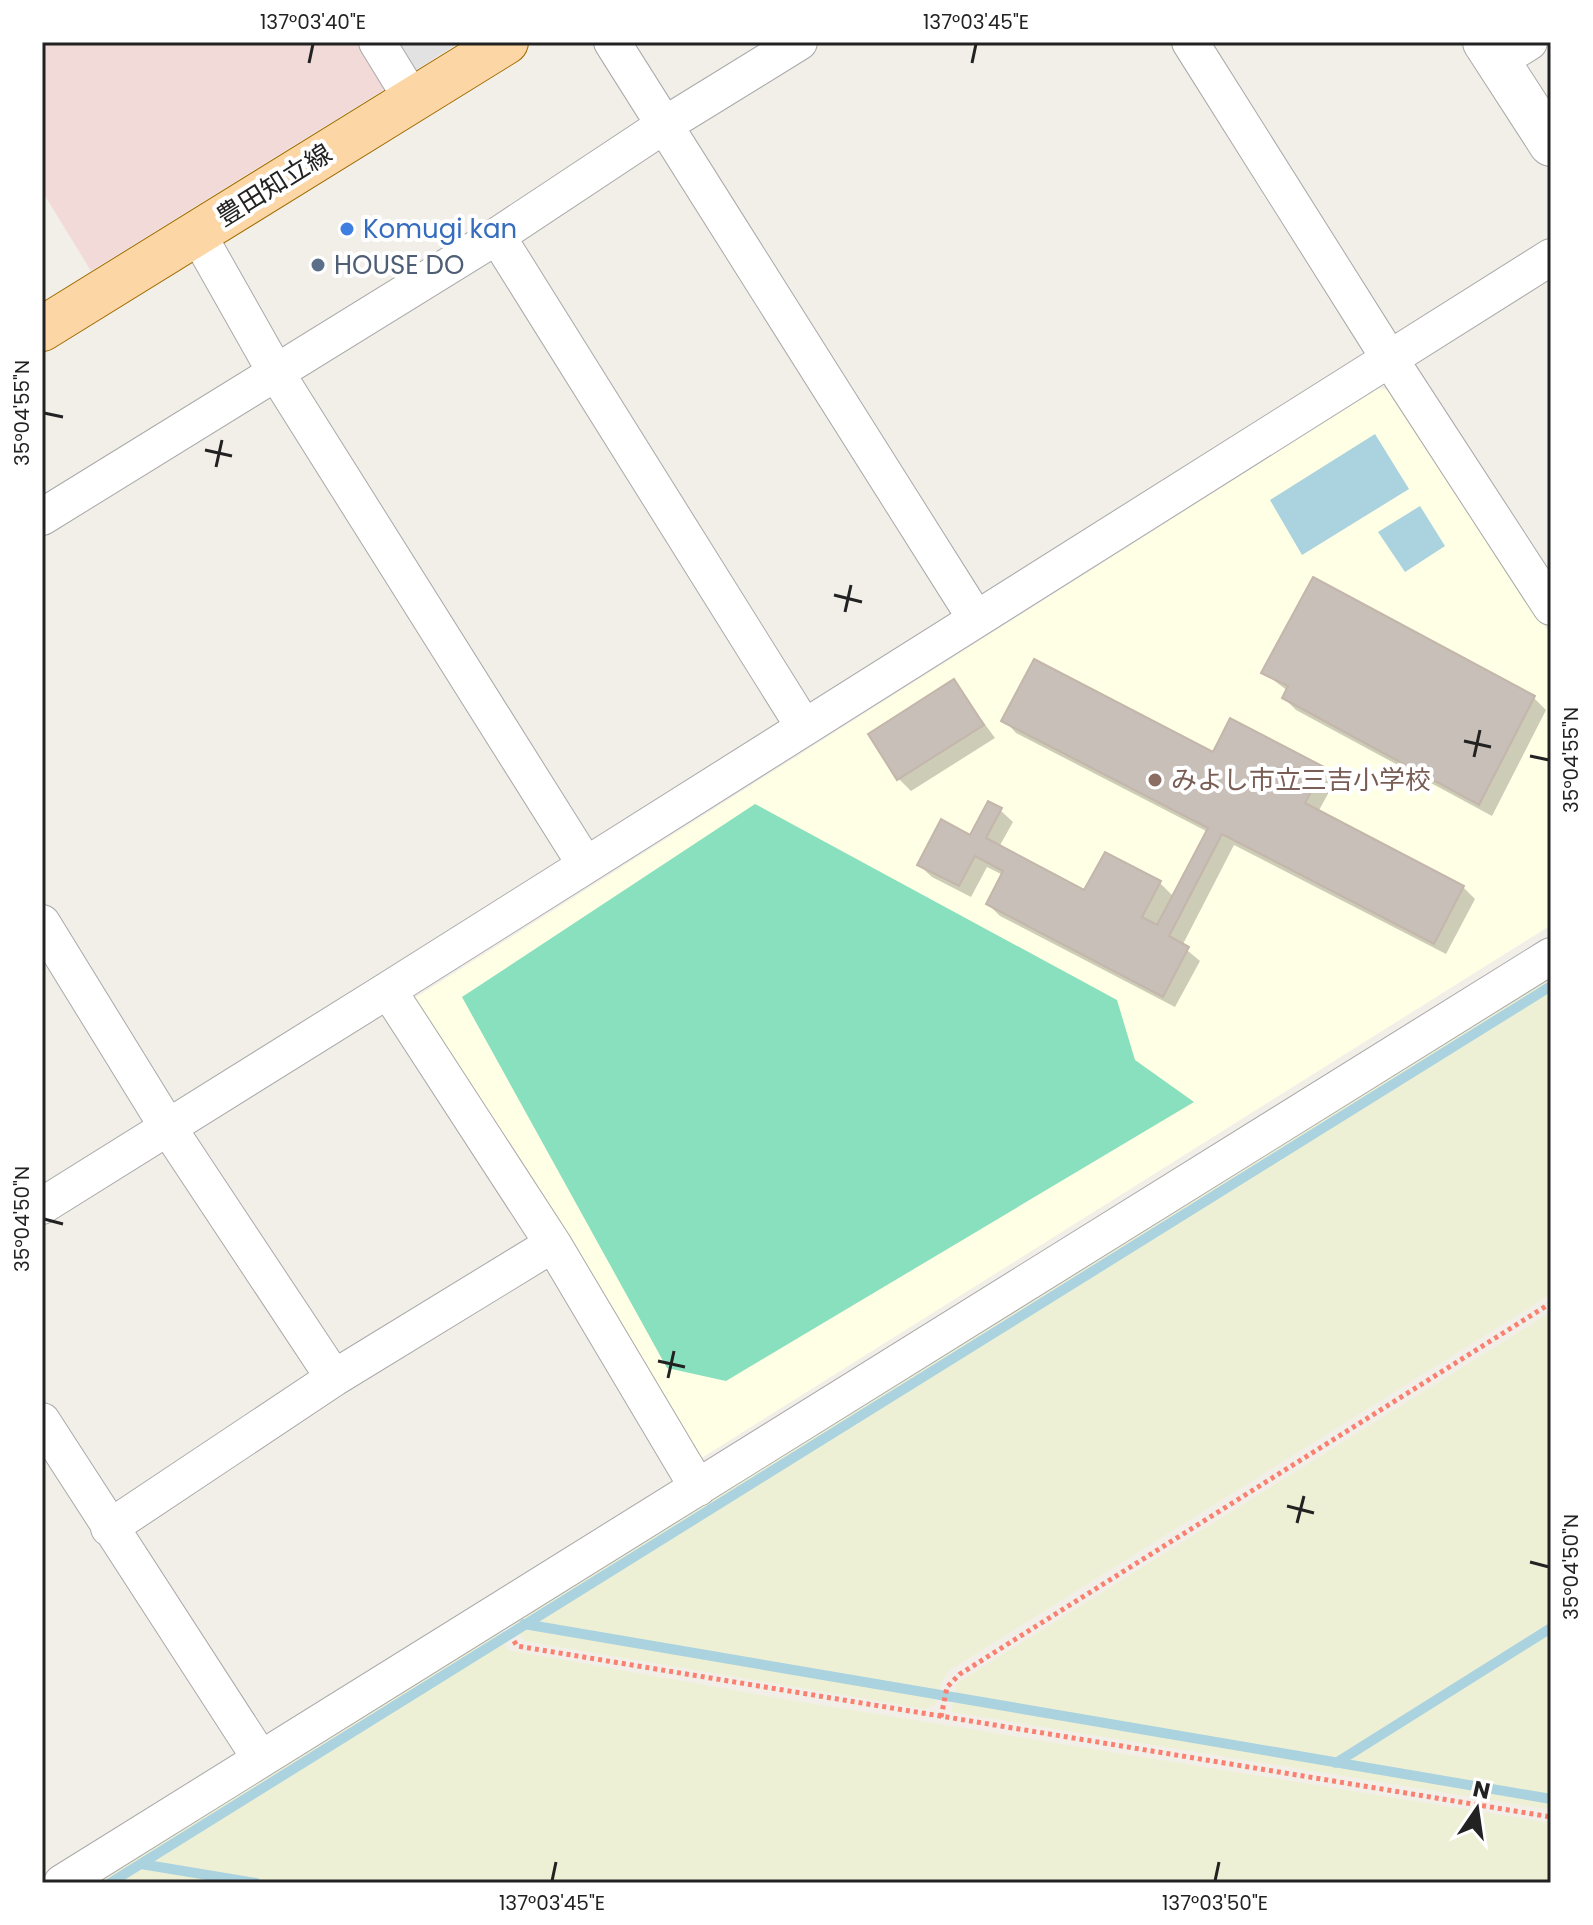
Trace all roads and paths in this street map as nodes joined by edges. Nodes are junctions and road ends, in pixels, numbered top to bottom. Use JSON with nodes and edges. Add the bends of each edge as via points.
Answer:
{"nodes":[{"id":1,"x":377,"y":42,"type":"edge"},
{"id":2,"x":506,"y":42,"type":"edge"},
{"id":3,"x":612,"y":42,"type":"edge"},
{"id":4,"x":799,"y":42,"type":"edge"},
{"id":5,"x":1190,"y":42,"type":"edge"},
{"id":6,"x":1504,"y":48,"type":"edge"},
{"id":7,"x":412,"y":99,"type":"junction"},
{"id":8,"x":666,"y":124,"type":"junction"},
{"id":9,"x":1551,"y":144,"type":"edge"},
{"id":10,"x":197,"y":233,"type":"junction"},
{"id":11,"x":497,"y":236,"type":"junction"},
{"id":12,"x":1551,"y":257,"type":"edge"},
{"id":13,"x":42,"y":329,"type":"edge"},
{"id":14,"x":1391,"y":361,"type":"junction"},
{"id":15,"x":275,"y":371,"type":"junction"},
{"id":16,"x":42,"y":517,"type":"edge"},
{"id":17,"x":1551,"y":607,"type":"edge"},
{"id":18,"x":976,"y":619,"type":"junction"},
{"id":19,"x":804,"y":727,"type":"junction"},
{"id":20,"x":585,"y":864,"type":"junction"},
{"id":21,"x":42,"y":923,"type":"edge"},
{"id":22,"x":1551,"y":956,"type":"edge"},
{"id":23,"x":388,"y":990,"type":"junction"},
{"id":24,"x":167,"y":1126,"type":"junction"},
{"id":25,"x":42,"y":1206,"type":"edge"},
{"id":26,"x":553,"y":1244,"type":"junction"},
{"id":27,"x":1551,"y":1303,"type":"edge"},
{"id":28,"x":334,"y":1378,"type":"junction"},
{"id":29,"x":42,"y":1421,"type":"edge"},
{"id":30,"x":698,"y":1488,"type":"junction"},
{"id":31,"x":109,"y":1528,"type":"junction"},
{"id":32,"x":497,"y":1613,"type":"junction"},
{"id":33,"x":941,"y":1717,"type":"junction"},
{"id":34,"x":260,"y":1758,"type":"junction"},
{"id":35,"x":1551,"y":1817,"type":"edge"},
{"id":36,"x":62,"y":1883,"type":"edge"}],
"edges":[{"from":1,"to":7,"type":"street"},
{"from":2,"to":7,"type":"main road","name":"豊田知立線"},
{"from":3,"to":8,"type":"street"},
{"from":4,"to":8,"type":"street"},
{"from":5,"to":14,"type":"street"},
{"from":6,"to":9,"type":"street"},
{"from":7,"to":10,"type":"main road","name":"豊田知立線"},
{"from":8,"to":11,"type":"street"},
{"from":8,"to":18,"type":"street"},
{"from":10,"to":13,"type":"main road","name":"豊田知立線"},
{"from":10,"to":15,"type":"street"},
{"from":11,"to":15,"type":"street"},
{"from":11,"to":19,"type":"street"},
{"from":12,"to":14,"type":"street"},
{"from":14,"to":17,"type":"street"},
{"from":14,"to":18,"type":"street"},
{"from":15,"to":16,"type":"street"},
{"from":15,"to":20,"type":"street"},
{"from":18,"to":19,"type":"street"},
{"from":19,"to":20,"type":"street"},
{"from":20,"to":23,"type":"street"},
{"from":21,"to":24,"type":"street"},
{"from":22,"to":30,"type":"street"},
{"from":23,"to":24,"type":"street"},
{"from":23,"to":26,"type":"street"},
{"from":24,"to":25,"type":"street"},
{"from":24,"to":28,"type":"street"},
{"from":26,"to":28,"type":"street"},
{"from":26,"to":30,"type":"street"},
{"from":27,"to":33,"type":"path","via":[[960,1674],[947,1687]]},
{"from":28,"to":31,"type":"street"},
{"from":29,"to":31,"type":"street"},
{"from":30,"to":32,"type":"street"},
{"from":31,"to":34,"type":"street"},
{"from":32,"to":33,"type":"path","via":[[517,1646]]},
{"from":32,"to":34,"type":"street"},
{"from":33,"to":35,"type":"path"},
{"from":34,"to":36,"type":"street"}]}
